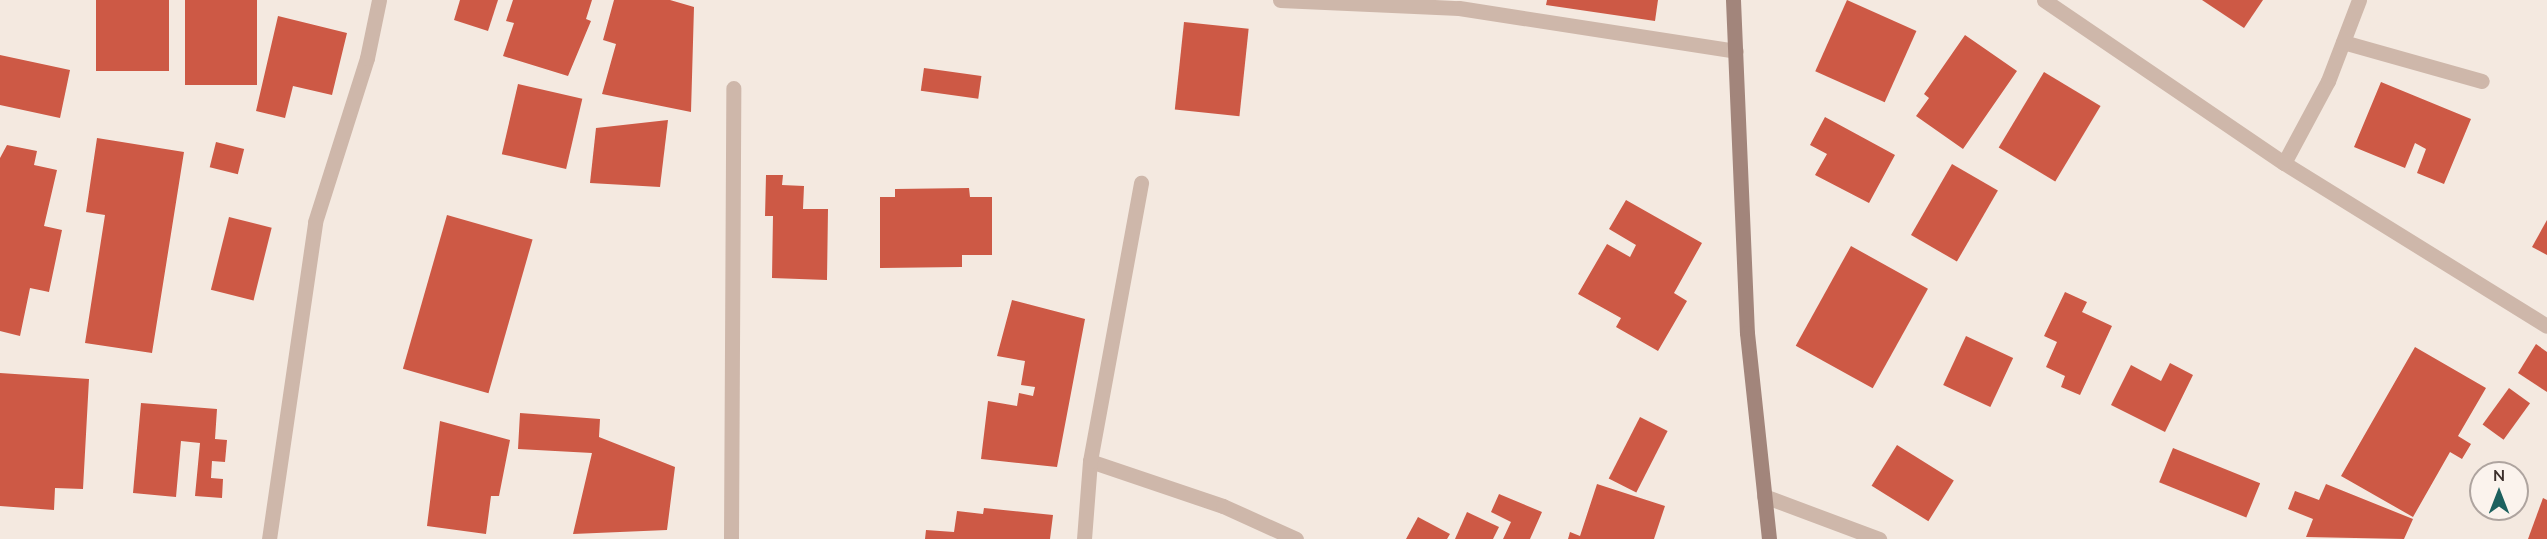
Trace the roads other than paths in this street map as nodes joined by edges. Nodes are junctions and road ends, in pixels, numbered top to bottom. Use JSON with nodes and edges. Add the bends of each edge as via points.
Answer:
{"nodes":[{"id":1,"x":379,"y":0,"type":"edge"},
{"id":2,"x":1280,"y":0,"type":"edge"},
{"id":3,"x":1733,"y":0,"type":"edge"},
{"id":4,"x":2044,"y":0,"type":"edge"},
{"id":5,"x":2359,"y":0,"type":"edge"},
{"id":6,"x":1394,"y":2,"type":"edge"},
{"id":7,"x":2343,"y":42,"type":"junction"},
{"id":8,"x":1736,"y":51,"type":"junction"},
{"id":9,"x":2482,"y":81,"type":"dead end"},
{"id":10,"x":733,"y":88,"type":"dead end"},
{"id":11,"x":2284,"y":163,"type":"junction"},
{"id":12,"x":1141,"y":183,"type":"dead end"},
{"id":13,"x":2547,"y":326,"type":"edge"},
{"id":14,"x":1090,"y":461,"type":"junction"},
{"id":15,"x":1764,"y":496,"type":"junction"},
{"id":16,"x":269,"y":539,"type":"edge"},
{"id":17,"x":731,"y":539,"type":"edge"},
{"id":18,"x":1084,"y":539,"type":"edge"},
{"id":19,"x":1296,"y":539,"type":"edge"},
{"id":20,"x":1769,"y":539,"type":"edge"},
{"id":21,"x":1879,"y":539,"type":"edge"}],
"edges":[{"from":1,"to":16,"type":"street","via":[[367,58],[315,222]]},
{"from":2,"to":6,"type":"street"},
{"from":3,"to":8,"type":"main road"},
{"from":4,"to":11,"type":"street"},
{"from":5,"to":7,"type":"street"},
{"from":6,"to":8,"type":"street","via":[[1459,8]]},
{"from":7,"to":9,"type":"street"},
{"from":7,"to":11,"type":"street"},
{"from":8,"to":15,"type":"main road","via":[[1747,333]]},
{"from":10,"to":17,"type":"street"},
{"from":11,"to":13,"type":"street"},
{"from":12,"to":14,"type":"street"},
{"from":14,"to":18,"type":"street"},
{"from":14,"to":19,"type":"street","via":[[1223,506]]},
{"from":15,"to":20,"type":"main road"},
{"from":15,"to":21,"type":"street"}]}
